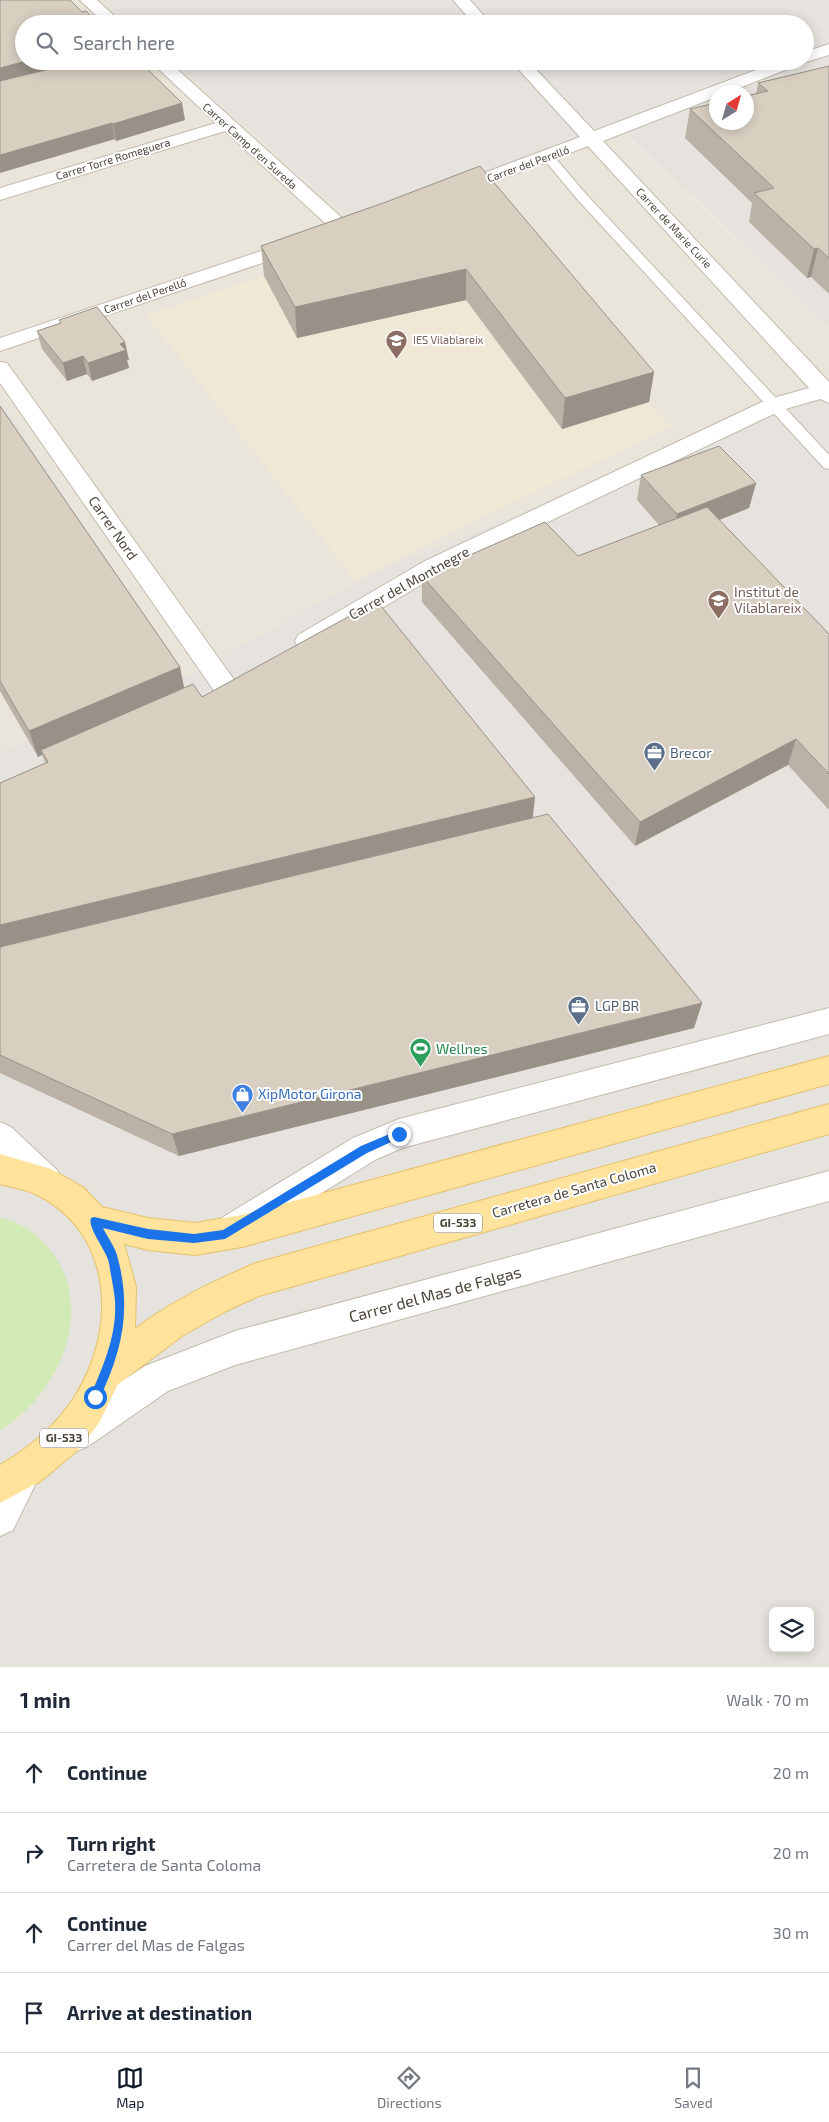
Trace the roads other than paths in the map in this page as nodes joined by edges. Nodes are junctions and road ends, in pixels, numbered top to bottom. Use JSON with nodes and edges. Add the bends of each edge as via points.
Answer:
{"nodes":[{"id":1,"x":88,"y":0,"type":"edge"},
{"id":2,"x":461,"y":0,"type":"edge"},
{"id":3,"x":106,"y":15,"type":"edge"},
{"id":4,"x":475,"y":15,"type":"edge"},
{"id":5,"x":829,"y":49,"type":"edge"},
{"id":6,"x":814,"y":55,"type":"edge"},
{"id":7,"x":168,"y":70,"type":"edge"},
{"id":8,"x":527,"y":70,"type":"edge"},
{"id":9,"x":772,"y":70,"type":"edge"},
{"id":10,"x":226,"y":125,"type":"junction"},
{"id":11,"x":592,"y":140,"type":"junction"},
{"id":12,"x":548,"y":157,"type":"junction"},
{"id":13,"x":0,"y":194,"type":"edge"},
{"id":14,"x":437,"y":197,"type":"edge"},
{"id":15,"x":362,"y":223,"type":"edge"},
{"id":16,"x":329,"y":235,"type":"junction"},
{"id":17,"x":0,"y":345,"type":"edge"},
{"id":18,"x":0,"y":368,"type":"edge"},
{"id":19,"x":827,"y":392,"type":"edge"},
{"id":20,"x":774,"y":405,"type":"junction"},
{"id":21,"x":829,"y":464,"type":"edge"},
{"id":22,"x":284,"y":654,"type":"edge"},
{"id":23,"x":226,"y":687,"type":"edge"},
{"id":24,"x":829,"y":1021,"type":"edge"},
{"id":25,"x":829,"y":1070,"type":"edge"},
{"id":26,"x":829,"y":1118,"type":"edge"},
{"id":27,"x":0,"y":1137,"type":"edge"},
{"id":28,"x":0,"y":1169,"type":"edge"},
{"id":29,"x":46,"y":1181,"type":"junction"},
{"id":30,"x":829,"y":1186,"type":"edge"},
{"id":31,"x":94,"y":1221,"type":"junction"},
{"id":32,"x":225,"y":1234,"type":"junction"},
{"id":33,"x":108,"y":1370,"type":"junction"},
{"id":34,"x":60,"y":1443,"type":"junction"},
{"id":35,"x":12,"y":1479,"type":"edge"},
{"id":36,"x":0,"y":1517,"type":"edge"}],
"edges":[{"from":1,"to":3,"type":"street"},
{"from":2,"to":4,"type":"street"},
{"from":5,"to":6,"type":"street"},
{"from":7,"to":10,"type":"street","name":"Carrer Camp d'en Sureda"},
{"from":8,"to":11,"type":"street","name":"Carrer de Marie Curie"},
{"from":9,"to":11,"type":"street","name":"Carrer del Perelló"},
{"from":10,"to":13,"type":"street","name":"Carrer Torre Romeguera"},
{"from":10,"to":16,"type":"street","name":"Carrer Camp d'en Sureda"},
{"from":11,"to":12,"type":"street","name":"Carrer del Perelló"},
{"from":11,"to":19,"type":"street","name":"Carrer de Marie Curie"},
{"from":12,"to":14,"type":"street","name":"Carrer del Perelló"},
{"from":12,"to":20,"type":"lane"},
{"from":15,"to":16,"type":"street","name":"Carrer del Perelló"},
{"from":16,"to":17,"type":"street","name":"Carrer del Perelló"},
{"from":18,"to":23,"type":"street","name":"Carrer Nord"},
{"from":19,"to":20,"type":"street","name":"Carrer del Montnegre"},
{"from":20,"to":21,"type":"lane"},
{"from":20,"to":22,"type":"street","name":"Carrer del Montnegre","via":[[433,567]]},
{"from":24,"to":32,"type":"street","via":[[399,1134],[364,1149]]},
{"from":25,"to":32,"type":"main road"},
{"from":26,"to":33,"type":"main road","name":"Carretera de Santa Coloma","number":"GI-533","via":[[256,1280],[214,1298],[170,1324]]},
{"from":27,"to":29,"type":"street"},
{"from":28,"to":29,"type":"main road","number":"GI-533"},
{"from":29,"to":31,"type":"main road","number":"GI-533","via":[[80,1206]]},
{"from":30,"to":34,"type":"street","name":"Carrer del Mas de Falgas","via":[[235,1348],[157,1378]]},
{"from":31,"to":32,"type":"main road","via":[[148,1234],[194,1239]]},
{"from":31,"to":33,"type":"main road","number":"GI-533","via":[[113,1258],[120,1301],[119,1324]]},
{"from":33,"to":34,"type":"main road","number":"GI-533","via":[[95,1397]]},
{"from":34,"to":35,"type":"main road","number":"GI-533"},
{"from":35,"to":36,"type":"street"}]}
